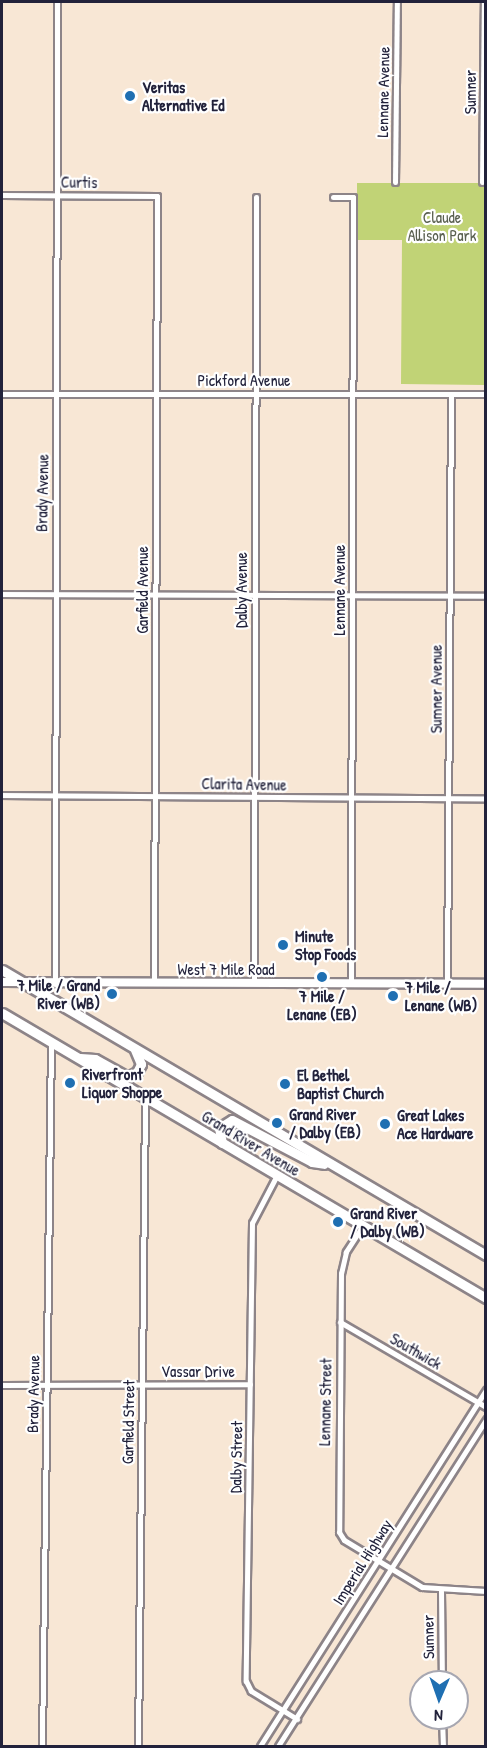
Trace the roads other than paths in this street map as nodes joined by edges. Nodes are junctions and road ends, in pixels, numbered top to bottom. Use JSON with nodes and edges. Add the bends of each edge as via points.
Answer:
{"nodes":[{"id":1,"x":57,"y":2,"type":"edge"},
{"id":2,"x":397,"y":2,"type":"edge"},
{"id":3,"x":484,"y":2,"type":"edge"},
{"id":4,"x":396,"y":182,"type":"dead end"},
{"id":5,"x":482,"y":182,"type":"dead end"},
{"id":6,"x":2,"y":195,"type":"edge"},
{"id":7,"x":58,"y":195,"type":"junction"},
{"id":8,"x":157,"y":196,"type":"joint"},
{"id":9,"x":256,"y":197,"type":"dead end"},
{"id":10,"x":333,"y":197,"type":"dead end"},
{"id":11,"x":2,"y":394,"type":"edge"},
{"id":12,"x":57,"y":394,"type":"junction"},
{"id":13,"x":156,"y":394,"type":"junction"},
{"id":14,"x":254,"y":394,"type":"junction"},
{"id":15,"x":352,"y":394,"type":"junction"},
{"id":16,"x":451,"y":394,"type":"junction"},
{"id":17,"x":486,"y":394,"type":"edge"},
{"id":18,"x":2,"y":594,"type":"edge"},
{"id":19,"x":54,"y":595,"type":"junction"},
{"id":20,"x":156,"y":595,"type":"junction"},
{"id":21,"x":352,"y":595,"type":"junction"},
{"id":22,"x":255,"y":596,"type":"junction"},
{"id":23,"x":450,"y":596,"type":"junction"},
{"id":24,"x":486,"y":596,"type":"edge"},
{"id":25,"x":2,"y":795,"type":"edge"},
{"id":26,"x":54,"y":795,"type":"junction"},
{"id":27,"x":155,"y":796,"type":"junction"},
{"id":28,"x":254,"y":797,"type":"junction"},
{"id":29,"x":449,"y":798,"type":"junction"},
{"id":30,"x":486,"y":798,"type":"edge"},
{"id":31,"x":352,"y":799,"type":"junction"},
{"id":32,"x":2,"y":970,"type":"edge"},
{"id":33,"x":2,"y":982,"type":"edge"},
{"id":34,"x":23,"y":983,"type":"junction"},
{"id":35,"x":154,"y":983,"type":"junction"},
{"id":36,"x":254,"y":983,"type":"junction"},
{"id":37,"x":56,"y":984,"type":"junction"},
{"id":38,"x":351,"y":984,"type":"junction"},
{"id":39,"x":447,"y":984,"type":"junction"},
{"id":40,"x":486,"y":984,"type":"edge"},
{"id":41,"x":2,"y":1012,"type":"edge"},
{"id":42,"x":51,"y":1042,"type":"junction"},
{"id":43,"x":130,"y":1046,"type":"junction"},
{"id":44,"x":78,"y":1058,"type":"junction"},
{"id":45,"x":145,"y":1097,"type":"junction"},
{"id":46,"x":222,"y":1143,"type":"junction"},
{"id":47,"x":332,"y":1166,"type":"junction"},
{"id":48,"x":277,"y":1175,"type":"junction"},
{"id":49,"x":362,"y":1227,"type":"junction"},
{"id":50,"x":486,"y":1255,"type":"edge"},
{"id":51,"x":467,"y":1287,"type":"junction"},
{"id":52,"x":486,"y":1292,"type":"edge"},
{"id":53,"x":486,"y":1298,"type":"edge"},
{"id":54,"x":340,"y":1322,"type":"junction"},
{"id":55,"x":142,"y":1384,"type":"junction"},
{"id":56,"x":250,"y":1384,"type":"junction"},
{"id":57,"x":2,"y":1385,"type":"edge"},
{"id":58,"x":47,"y":1385,"type":"junction"},
{"id":59,"x":486,"y":1390,"type":"edge"},
{"id":60,"x":478,"y":1403,"type":"junction"},
{"id":61,"x":486,"y":1407,"type":"edge"},
{"id":62,"x":486,"y":1419,"type":"edge"},
{"id":63,"x":378,"y":1562,"type":"junction"},
{"id":64,"x":390,"y":1570,"type":"junction"},
{"id":65,"x":486,"y":1590,"type":"edge"},
{"id":66,"x":441,"y":1591,"type":"junction"},
{"id":67,"x":442,"y":1670,"type":"edge"},
{"id":68,"x":284,"y":1711,"type":"junction"},
{"id":69,"x":297,"y":1719,"type":"junction"},
{"id":70,"x":442,"y":1730,"type":"edge"},
{"id":71,"x":42,"y":1746,"type":"edge"},
{"id":72,"x":138,"y":1746,"type":"edge"},
{"id":73,"x":260,"y":1746,"type":"edge"},
{"id":74,"x":278,"y":1746,"type":"edge"},
{"id":75,"x":443,"y":1746,"type":"edge"}],
"edges":[{"from":1,"to":7,"type":"street","name":"Brady Avenue"},
{"from":2,"to":4,"type":"street","name":"Lennane Avenue"},
{"from":3,"to":5,"type":"street","name":"Sumner"},
{"from":6,"to":7,"type":"street","name":"Curtis"},
{"from":7,"to":8,"type":"street","name":"Curtis"},
{"from":7,"to":12,"type":"street","name":"Brady Avenue"},
{"from":8,"to":13,"type":"street","name":"Garfield Avenue"},
{"from":9,"to":14,"type":"street","name":"Dalby Avenue"},
{"from":10,"to":15,"type":"street","name":"Lennane Avenue","via":[[353,197]]},
{"from":11,"to":12,"type":"street","name":"Pickford Avenue"},
{"from":12,"to":13,"type":"street","name":"Pickford Avenue"},
{"from":12,"to":19,"type":"street","name":"Brady Avenue"},
{"from":13,"to":14,"type":"street","name":"Pickford Avenue"},
{"from":13,"to":20,"type":"street","name":"Garfield Avenue"},
{"from":14,"to":15,"type":"street","name":"Pickford Avenue"},
{"from":14,"to":22,"type":"street","name":"Dalby Avenue"},
{"from":15,"to":16,"type":"street","name":"Pickford Avenue"},
{"from":15,"to":21,"type":"street","name":"Lennane Avenue"},
{"from":16,"to":17,"type":"street","name":"Pickford Avenue"},
{"from":16,"to":23,"type":"street","name":"Sumner Avenue"},
{"from":18,"to":19,"type":"street"},
{"from":19,"to":20,"type":"street"},
{"from":19,"to":26,"type":"street","name":"Brady Avenue"},
{"from":20,"to":22,"type":"street"},
{"from":20,"to":27,"type":"street","name":"Garfield Avenue"},
{"from":21,"to":22,"type":"street"},
{"from":21,"to":23,"type":"street"},
{"from":21,"to":31,"type":"street","name":"Lennane Avenue"},
{"from":22,"to":28,"type":"street","name":"Dalby Avenue"},
{"from":23,"to":24,"type":"street"},
{"from":23,"to":29,"type":"street","name":"Sumner Avenue"},
{"from":25,"to":26,"type":"street","name":"Clarita Avenue"},
{"from":26,"to":27,"type":"street","name":"Clarita Avenue"},
{"from":26,"to":37,"type":"street","name":"Brady Avenue"},
{"from":27,"to":28,"type":"street","name":"Clarita Avenue"},
{"from":27,"to":35,"type":"street","name":"Garfield Avenue"},
{"from":28,"to":31,"type":"street","name":"Clarita Avenue"},
{"from":28,"to":36,"type":"street","name":"Dalby Avenue"},
{"from":29,"to":30,"type":"street","name":"Clarita Avenue"},
{"from":29,"to":31,"type":"street","name":"Clarita Avenue"},
{"from":29,"to":39,"type":"street","name":"Sumner Avenue"},
{"from":31,"to":38,"type":"street","name":"Lennane Avenue"},
{"from":32,"to":34,"type":"main road","name":"Grand River Avenue"},
{"from":33,"to":34,"type":"main road","name":"West 7 Mile Road"},
{"from":34,"to":37,"type":"main road","name":"West 7 Mile Road"},
{"from":34,"to":43,"type":"main road","name":"Grand River Avenue"},
{"from":35,"to":36,"type":"main road","name":"West 7 Mile Road"},
{"from":35,"to":37,"type":"main road","name":"West 7 Mile Road"},
{"from":36,"to":38,"type":"main road","name":"West 7 Mile Road"},
{"from":38,"to":39,"type":"main road","name":"West 7 Mile Road"},
{"from":39,"to":40,"type":"main road","name":"West 7 Mile Road"},
{"from":41,"to":42,"type":"main road","name":"Grand River Avenue"},
{"from":42,"to":44,"type":"main road","name":"Grand River Avenue"},
{"from":42,"to":58,"type":"street","name":"Brady Avenue"},
{"from":43,"to":44,"type":"main road","via":[[141,1061],[131,1077],[94,1059]]},
{"from":43,"to":47,"type":"main road","name":"Grand River Avenue"},
{"from":44,"to":45,"type":"main road","name":"Grand River Avenue"},
{"from":45,"to":46,"type":"main road","name":"Grand River Avenue"},
{"from":45,"to":55,"type":"street","name":"Garfield Street"},
{"from":46,"to":47,"type":"main road","via":[[219,1128],[232,1120],[312,1162]]},
{"from":46,"to":48,"type":"main road","name":"Grand River Avenue"},
{"from":47,"to":50,"type":"main road","name":"Grand River Avenue"},
{"from":48,"to":49,"type":"main road","name":"Grand River Avenue"},
{"from":48,"to":56,"type":"street","name":"Dalby Street","via":[[252,1223]]},
{"from":49,"to":51,"type":"main road","name":"Grand River Avenue"},
{"from":49,"to":54,"type":"street","name":"Lennane Street","via":[[343,1262]]},
{"from":51,"to":52,"type":"main road"},
{"from":51,"to":53,"type":"main road","name":"Grand River Avenue"},
{"from":54,"to":60,"type":"street","name":"Southwick"},
{"from":54,"to":63,"type":"street","name":"Lennane Street","via":[[338,1528],[344,1540]]},
{"from":55,"to":56,"type":"street","name":"Vassar Drive"},
{"from":55,"to":58,"type":"street","name":"Vassar Drive"},
{"from":55,"to":72,"type":"street","name":"Garfield Street"},
{"from":56,"to":68,"type":"street","name":"Dalby Street","via":[[246,1681],[251,1691]]},
{"from":57,"to":58,"type":"street","name":"Vassar Drive"},
{"from":58,"to":71,"type":"street","name":"Brady Avenue"},
{"from":59,"to":60,"type":"street","name":"Imperial Highway"},
{"from":60,"to":61,"type":"street","name":"Southwick"},
{"from":60,"to":63,"type":"street","name":"Imperial Highway"},
{"from":62,"to":64,"type":"street","name":"Imperial Highway"},
{"from":63,"to":64,"type":"street","name":"Lennane Street"},
{"from":63,"to":68,"type":"street","name":"Imperial Highway"},
{"from":64,"to":66,"type":"street","name":"Lennane Street","via":[[422,1587]]},
{"from":64,"to":69,"type":"street","name":"Imperial Highway"},
{"from":65,"to":66,"type":"street","name":"Lennane Street"},
{"from":66,"to":67,"type":"street","name":"Sumner"},
{"from":68,"to":69,"type":"street","name":"Dalby Street"},
{"from":68,"to":73,"type":"street","name":"Imperial Highway"},
{"from":69,"to":74,"type":"street","name":"Imperial Highway"},
{"from":70,"to":75,"type":"street"}]}
